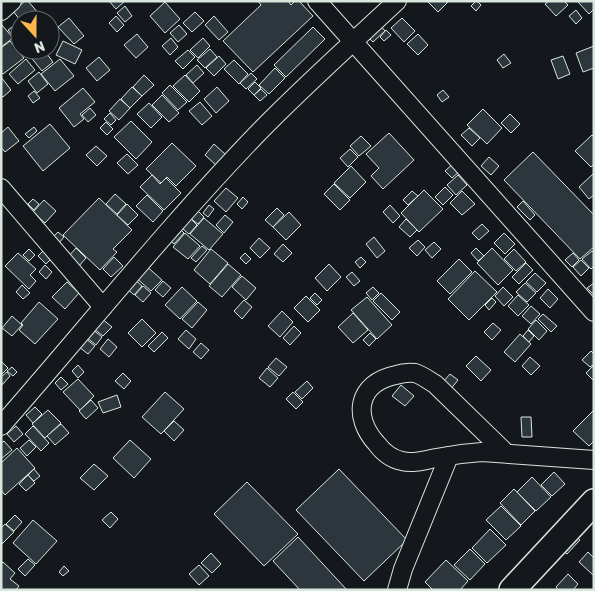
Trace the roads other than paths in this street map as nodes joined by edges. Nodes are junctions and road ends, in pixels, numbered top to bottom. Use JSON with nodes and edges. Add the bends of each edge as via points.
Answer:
{"nodes":[{"id":1,"x":12,"y":1,"type":"edge"},
{"id":2,"x":317,"y":1,"type":"edge"},
{"id":3,"x":397,"y":1,"type":"edge"},
{"id":4,"x":1,"y":11,"type":"edge"},
{"id":5,"x":353,"y":42,"type":"junction"},
{"id":6,"x":1,"y":188,"type":"edge"},
{"id":7,"x":103,"y":307,"type":"junction"},
{"id":8,"x":594,"y":312,"type":"edge"},
{"id":9,"x":1,"y":426,"type":"edge"},
{"id":10,"x":507,"y":454,"type":"junction"},
{"id":11,"x":449,"y":456,"type":"junction"},
{"id":12,"x":594,"y":460,"type":"edge"},
{"id":13,"x":594,"y":502,"type":"edge"},
{"id":14,"x":397,"y":590,"type":"edge"},
{"id":15,"x":512,"y":590,"type":"edge"}],
"edges":[{"from":1,"to":4,"type":"street"},
{"from":2,"to":5,"type":"street"},
{"from":3,"to":5,"type":"street"},
{"from":5,"to":7,"type":"street","via":[[261,131]]},
{"from":5,"to":8,"type":"street"},
{"from":6,"to":7,"type":"street"},
{"from":7,"to":9,"type":"street"},
{"from":10,"to":11,"type":"street","via":[[482,452]]},
{"from":10,"to":11,"type":"street","via":[[423,376],[404,373],[389,376],[367,392],[362,400],[363,423],[378,446],[391,457],[412,462]]},
{"from":10,"to":12,"type":"street"},
{"from":11,"to":14,"type":"street"},
{"from":13,"to":15,"type":"highway"}]}
